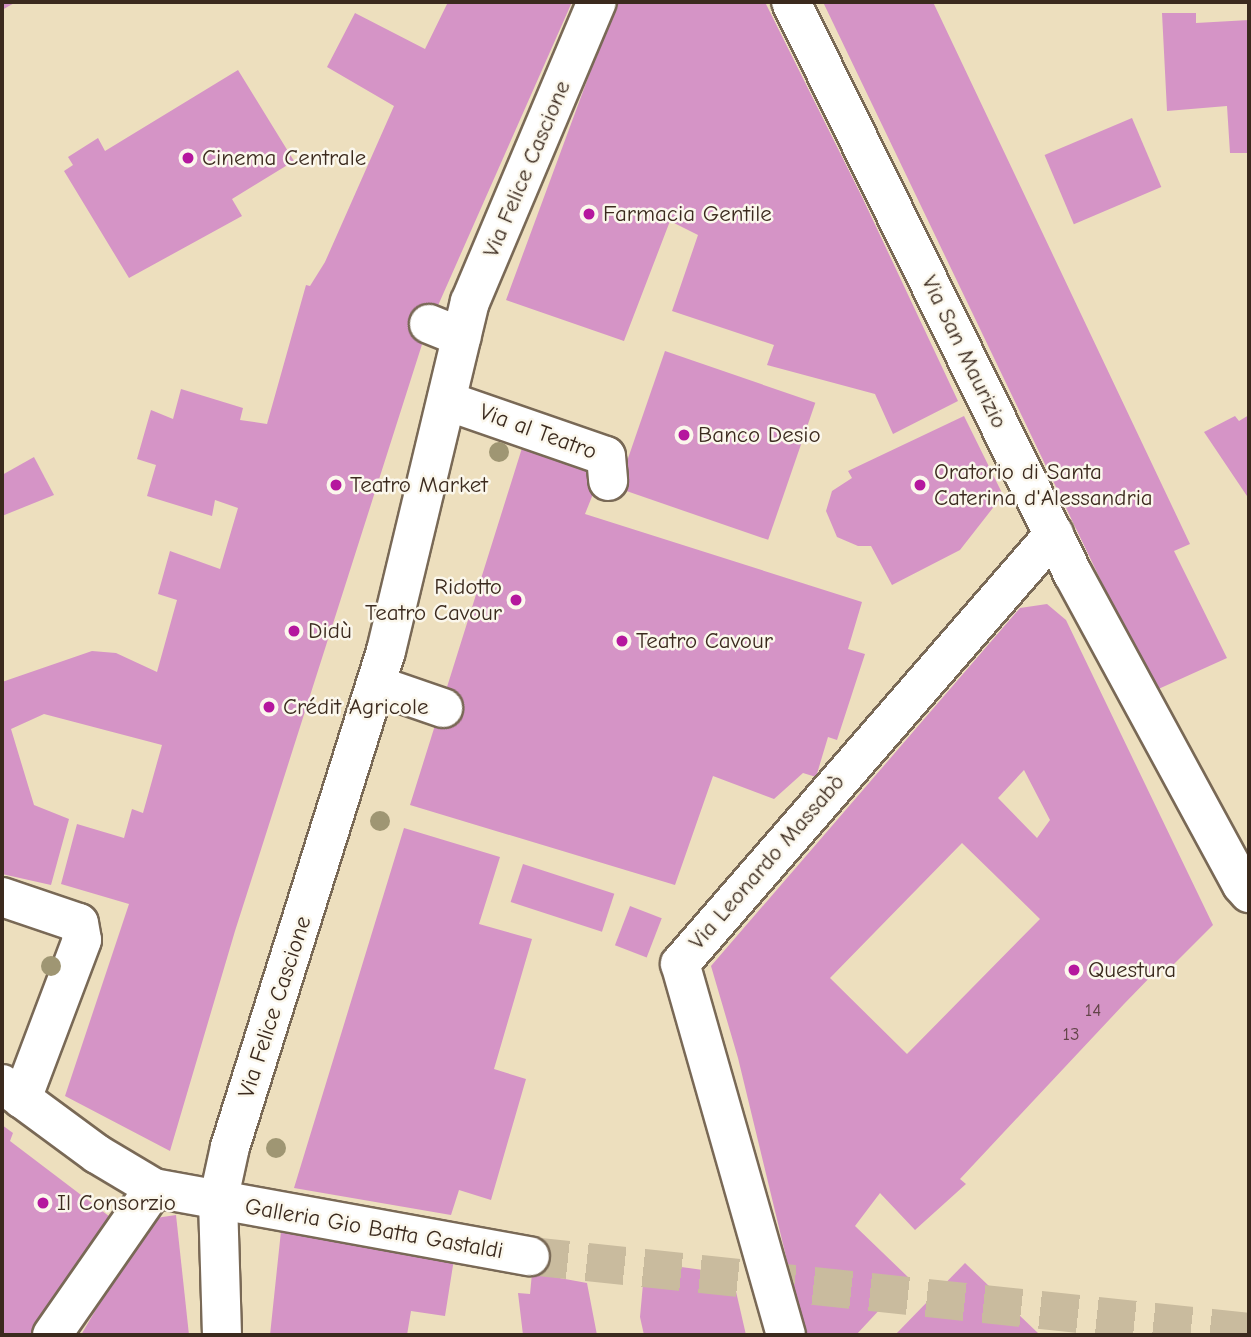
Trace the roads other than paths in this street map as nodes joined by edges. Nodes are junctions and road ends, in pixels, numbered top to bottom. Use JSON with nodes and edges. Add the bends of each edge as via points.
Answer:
{"nodes":[{"id":1,"x":597,"y":2,"type":"edge"},
{"id":2,"x":791,"y":2,"type":"edge"},
{"id":3,"x":447,"y":401,"type":"junction"},
{"id":4,"x":608,"y":481,"type":"dead end"},
{"id":5,"x":1054,"y":534,"type":"junction"},
{"id":6,"x":376,"y":685,"type":"junction"},
{"id":7,"x":443,"y":708,"type":"dead end"},
{"id":8,"x":1247,"y":885,"type":"edge"},
{"id":9,"x":2,"y":897,"type":"edge"},
{"id":10,"x":12,"y":1091,"type":"edge"},
{"id":11,"x":154,"y":1188,"type":"junction"},
{"id":12,"x":218,"y":1202,"type":"junction"},
{"id":13,"x":530,"y":1256,"type":"tunnel mouth"},
{"id":14,"x":52,"y":1335,"type":"edge"},
{"id":15,"x":222,"y":1335,"type":"edge"},
{"id":16,"x":786,"y":1335,"type":"edge"}],
"edges":[{"from":1,"to":3,"type":"street","name":"Via Felice Cascione","via":[[470,302],[445,331]]},
{"from":2,"to":5,"type":"street","name":"Via San Maurizio"},
{"from":3,"to":4,"type":"street","name":"Via al Teatro","via":[[606,456]]},
{"from":3,"to":6,"type":"street","name":"Via Felice Cascione"},
{"from":5,"to":8,"type":"street","name":"Via San Maurizio"},
{"from":5,"to":16,"type":"street","name":"Via Leonardo Massabò","via":[[680,964]]},
{"from":6,"to":7,"type":"street"},
{"from":6,"to":12,"type":"street","name":"Via Felice Cascione","via":[[230,1147]]},
{"from":9,"to":10,"type":"street","via":[[79,923],[82,940]]},
{"from":10,"to":11,"type":"street","name":"Galleria Gio Batta Gastaldi","via":[[97,1154]]},
{"from":11,"to":12,"type":"street","name":"Galleria Gio Batta Gastaldi"},
{"from":11,"to":14,"type":"street"},
{"from":12,"to":13,"type":"street","name":"Galleria Gio Batta Gastaldi"},
{"from":12,"to":15,"type":"street","name":"Via Felice Cascione"}]}
